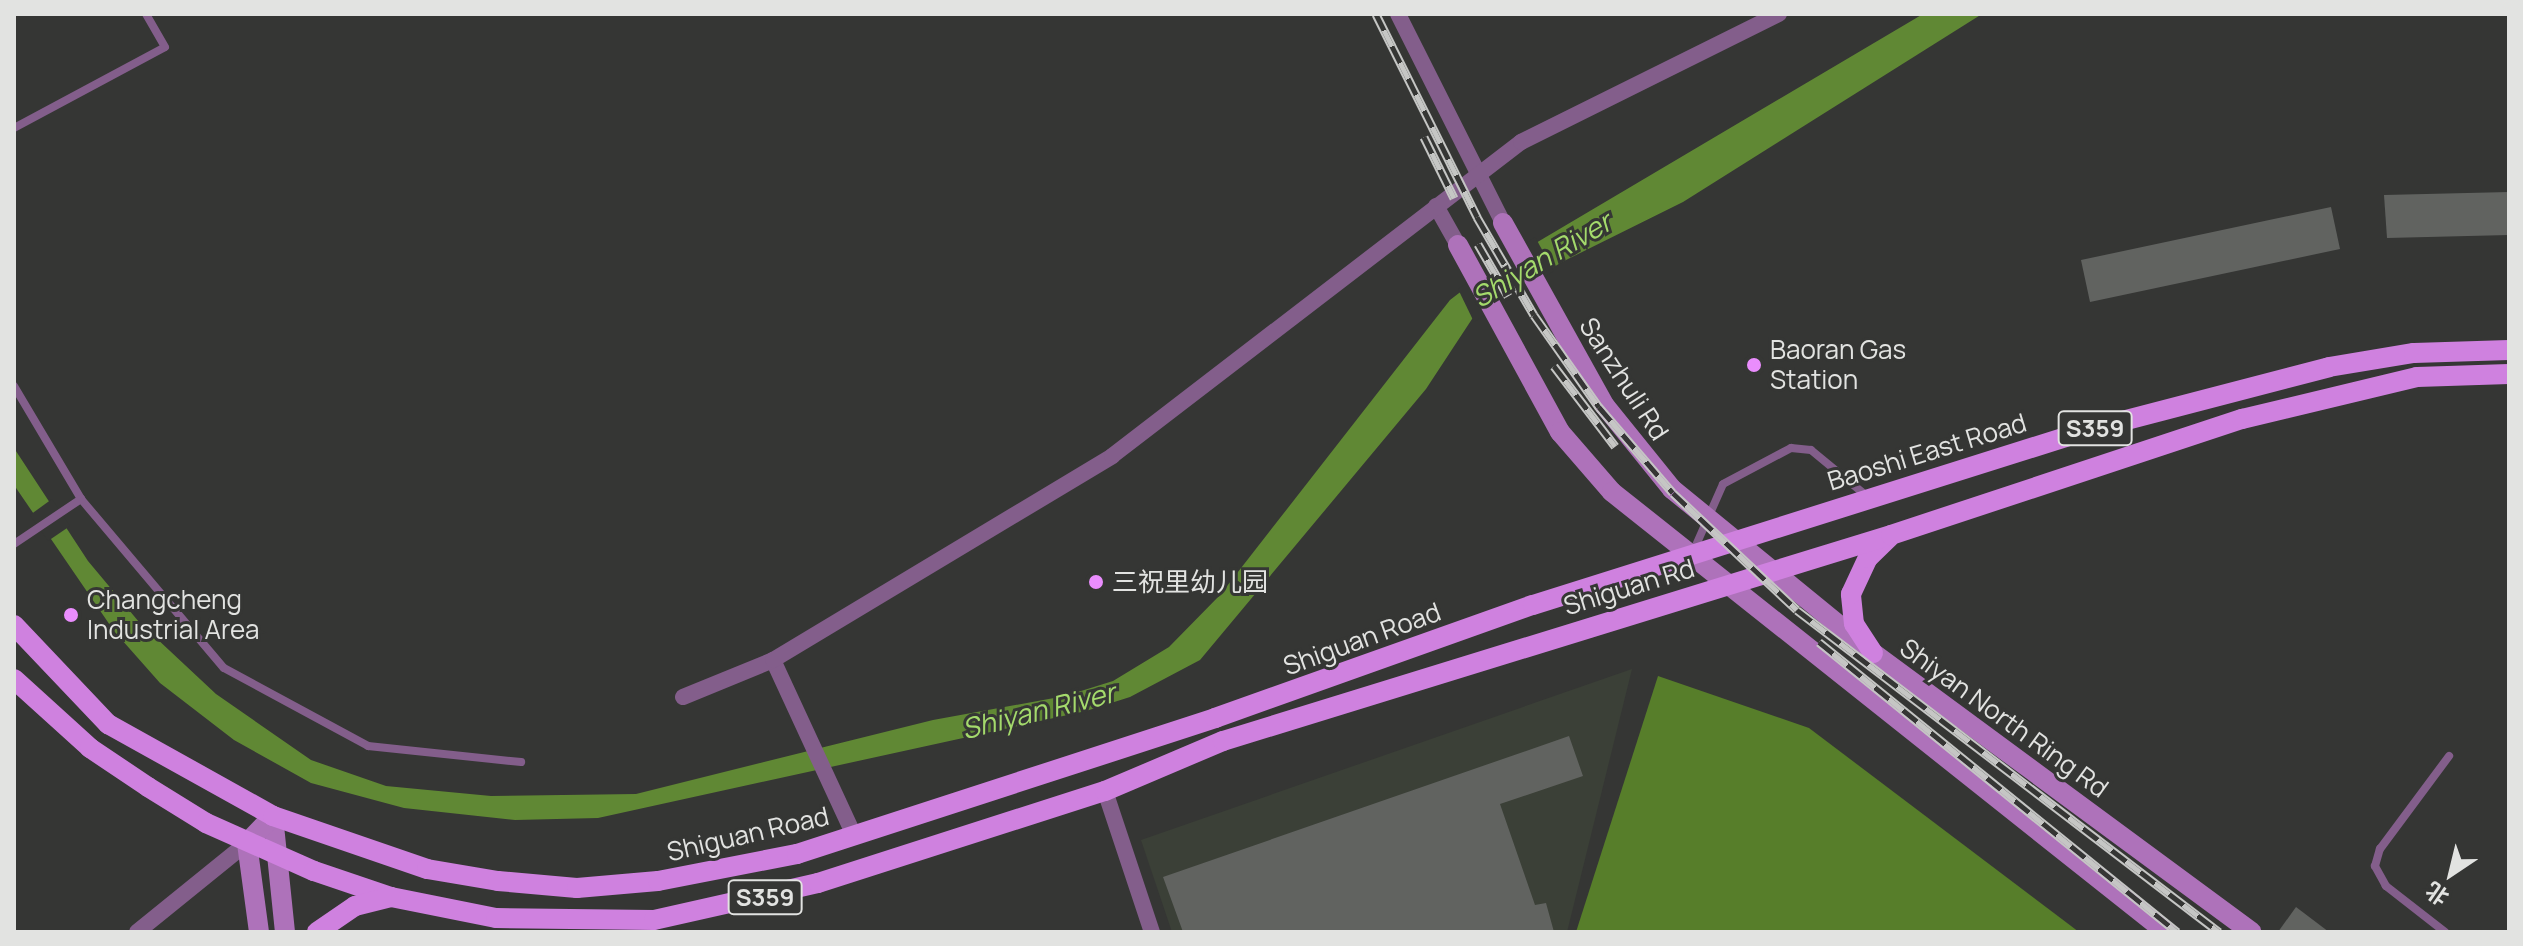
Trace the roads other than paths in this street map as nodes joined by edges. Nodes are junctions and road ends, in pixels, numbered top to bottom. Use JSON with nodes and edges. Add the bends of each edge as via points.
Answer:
{"nodes":[{"id":1,"x":146,"y":14,"type":"edge"},
{"id":2,"x":1398,"y":14,"type":"edge"},
{"id":3,"x":1779,"y":14,"type":"edge"},
{"id":4,"x":14,"y":128,"type":"edge"},
{"id":5,"x":1478,"y":174,"type":"junction"},
{"id":6,"x":1436,"y":206,"type":"junction"},
{"id":7,"x":1507,"y":230,"type":"joint"},
{"id":8,"x":1463,"y":254,"type":"joint"},
{"id":9,"x":2509,"y":350,"type":"edge"},
{"id":10,"x":2509,"y":374,"type":"edge"},
{"id":11,"x":14,"y":386,"type":"edge"},
{"id":12,"x":1868,"y":497,"type":"junction"},
{"id":13,"x":81,"y":499,"type":"junction"},
{"id":14,"x":1707,"y":519,"type":"junction"},
{"id":15,"x":1891,"y":535,"type":"junction"},
{"id":16,"x":1731,"y":541,"type":"junction"},
{"id":17,"x":14,"y":544,"type":"edge"},
{"id":18,"x":1692,"y":553,"type":"junction"},
{"id":19,"x":1768,"y":571,"type":"junction"},
{"id":20,"x":1731,"y":583,"type":"junction"},
{"id":21,"x":1533,"y":605,"type":"joint"},
{"id":22,"x":14,"y":625,"type":"edge"},
{"id":23,"x":1873,"y":653,"type":"junction"},
{"id":24,"x":773,"y":660,"type":"junction"},
{"id":25,"x":14,"y":679,"type":"edge"},
{"id":26,"x":683,"y":697,"type":"dead end"},
{"id":27,"x":2449,"y":756,"type":"dead end"},
{"id":28,"x":521,"y":762,"type":"dead end"},
{"id":29,"x":1105,"y":791,"type":"junction"},
{"id":30,"x":273,"y":816,"type":"junction"},
{"id":31,"x":854,"y":835,"type":"junction"},
{"id":32,"x":247,"y":843,"type":"junction"},
{"id":33,"x":277,"y":856,"type":"junction"},
{"id":34,"x":391,"y":897,"type":"junction"},
{"id":35,"x":137,"y":932,"type":"edge"},
{"id":36,"x":259,"y":932,"type":"edge"},
{"id":37,"x":285,"y":932,"type":"edge"},
{"id":38,"x":317,"y":932,"type":"edge"},
{"id":39,"x":1152,"y":932,"type":"edge"},
{"id":40,"x":2166,"y":932,"type":"edge"},
{"id":41,"x":2251,"y":932,"type":"edge"},
{"id":42,"x":2445,"y":932,"type":"edge"}],
"edges":[{"from":1,"to":4,"type":"lane","via":[[165,47]]},
{"from":2,"to":5,"type":"street"},
{"from":3,"to":5,"type":"street","via":[[1521,142]]},
{"from":5,"to":6,"type":"street"},
{"from":5,"to":7,"type":"street"},
{"from":6,"to":8,"type":"street"},
{"from":6,"to":24,"type":"street","via":[[1112,456]]},
{"from":7,"to":14,"type":"main road","name":"Sanzhuli Rd","via":[[1630,440]]},
{"from":8,"to":18,"type":"main road","via":[[1583,461],[1612,492]]},
{"from":9,"to":12,"type":"main road","name":"Baoshi East Road","number":"S359","via":[[2414,353],[2329,367],[2088,430]]},
{"from":10,"to":15,"type":"main road","number":"S359","via":[[2417,377],[2331,395]]},
{"from":11,"to":13,"type":"lane"},
{"from":12,"to":14,"type":"lane","via":[[1798,446],[1723,484]]},
{"from":12,"to":16,"type":"main road","name":"Baoshi East Road","number":"S359"},
{"from":13,"to":17,"type":"lane"},
{"from":13,"to":28,"type":"lane","via":[[224,668],[368,746]]},
{"from":14,"to":16,"type":"main road","name":"Sanzhuli Rd"},
{"from":14,"to":18,"type":"lane"},
{"from":15,"to":19,"type":"main road","number":"S359"},
{"from":15,"to":23,"type":"main road","via":[[1868,558],[1851,594],[1854,624]]},
{"from":16,"to":18,"type":"main road","name":"Baoshi East Road","number":"S359"},
{"from":16,"to":19,"type":"main road","name":"Shiyan North Ring Rd"},
{"from":18,"to":20,"type":"main road"},
{"from":18,"to":21,"type":"main road","name":"Shiguan Rd","number":"S359"},
{"from":19,"to":20,"type":"main road","number":"S359"},
{"from":19,"to":23,"type":"main road","name":"Shiyan North Ring Rd"},
{"from":20,"to":29,"type":"main road","name":"Shiguan Rd","number":"S359","via":[[1223,741]]},
{"from":20,"to":40,"type":"main road"},
{"from":21,"to":31,"type":"main road","name":"Shiguan Road","via":[[1215,718]]},
{"from":22,"to":30,"type":"main road","name":"Shiguan Road","via":[[108,724]]},
{"from":23,"to":41,"type":"main road","name":"Shiyan North Ring Rd"},
{"from":24,"to":26,"type":"street"},
{"from":24,"to":31,"type":"street"},
{"from":25,"to":32,"type":"main road","number":"S359","via":[[90,748]]},
{"from":27,"to":42,"type":"lane","via":[[2380,849],[2375,866],[2379,881]]},
{"from":29,"to":34,"type":"main road","number":"S359","via":[[818,883],[654,920],[496,918]]},
{"from":29,"to":39,"type":"street"},
{"from":30,"to":31,"type":"main road","name":"Shiguan Road","via":[[427,869],[577,888],[722,871]]},
{"from":30,"to":32,"type":"main road"},
{"from":30,"to":33,"type":"main road"},
{"from":32,"to":33,"type":"main road","number":"S359"},
{"from":32,"to":35,"type":"street"},
{"from":32,"to":36,"type":"main road"},
{"from":33,"to":34,"type":"main road","number":"S359"},
{"from":33,"to":37,"type":"main road"},
{"from":34,"to":38,"type":"main road","via":[[355,906]]}]}
